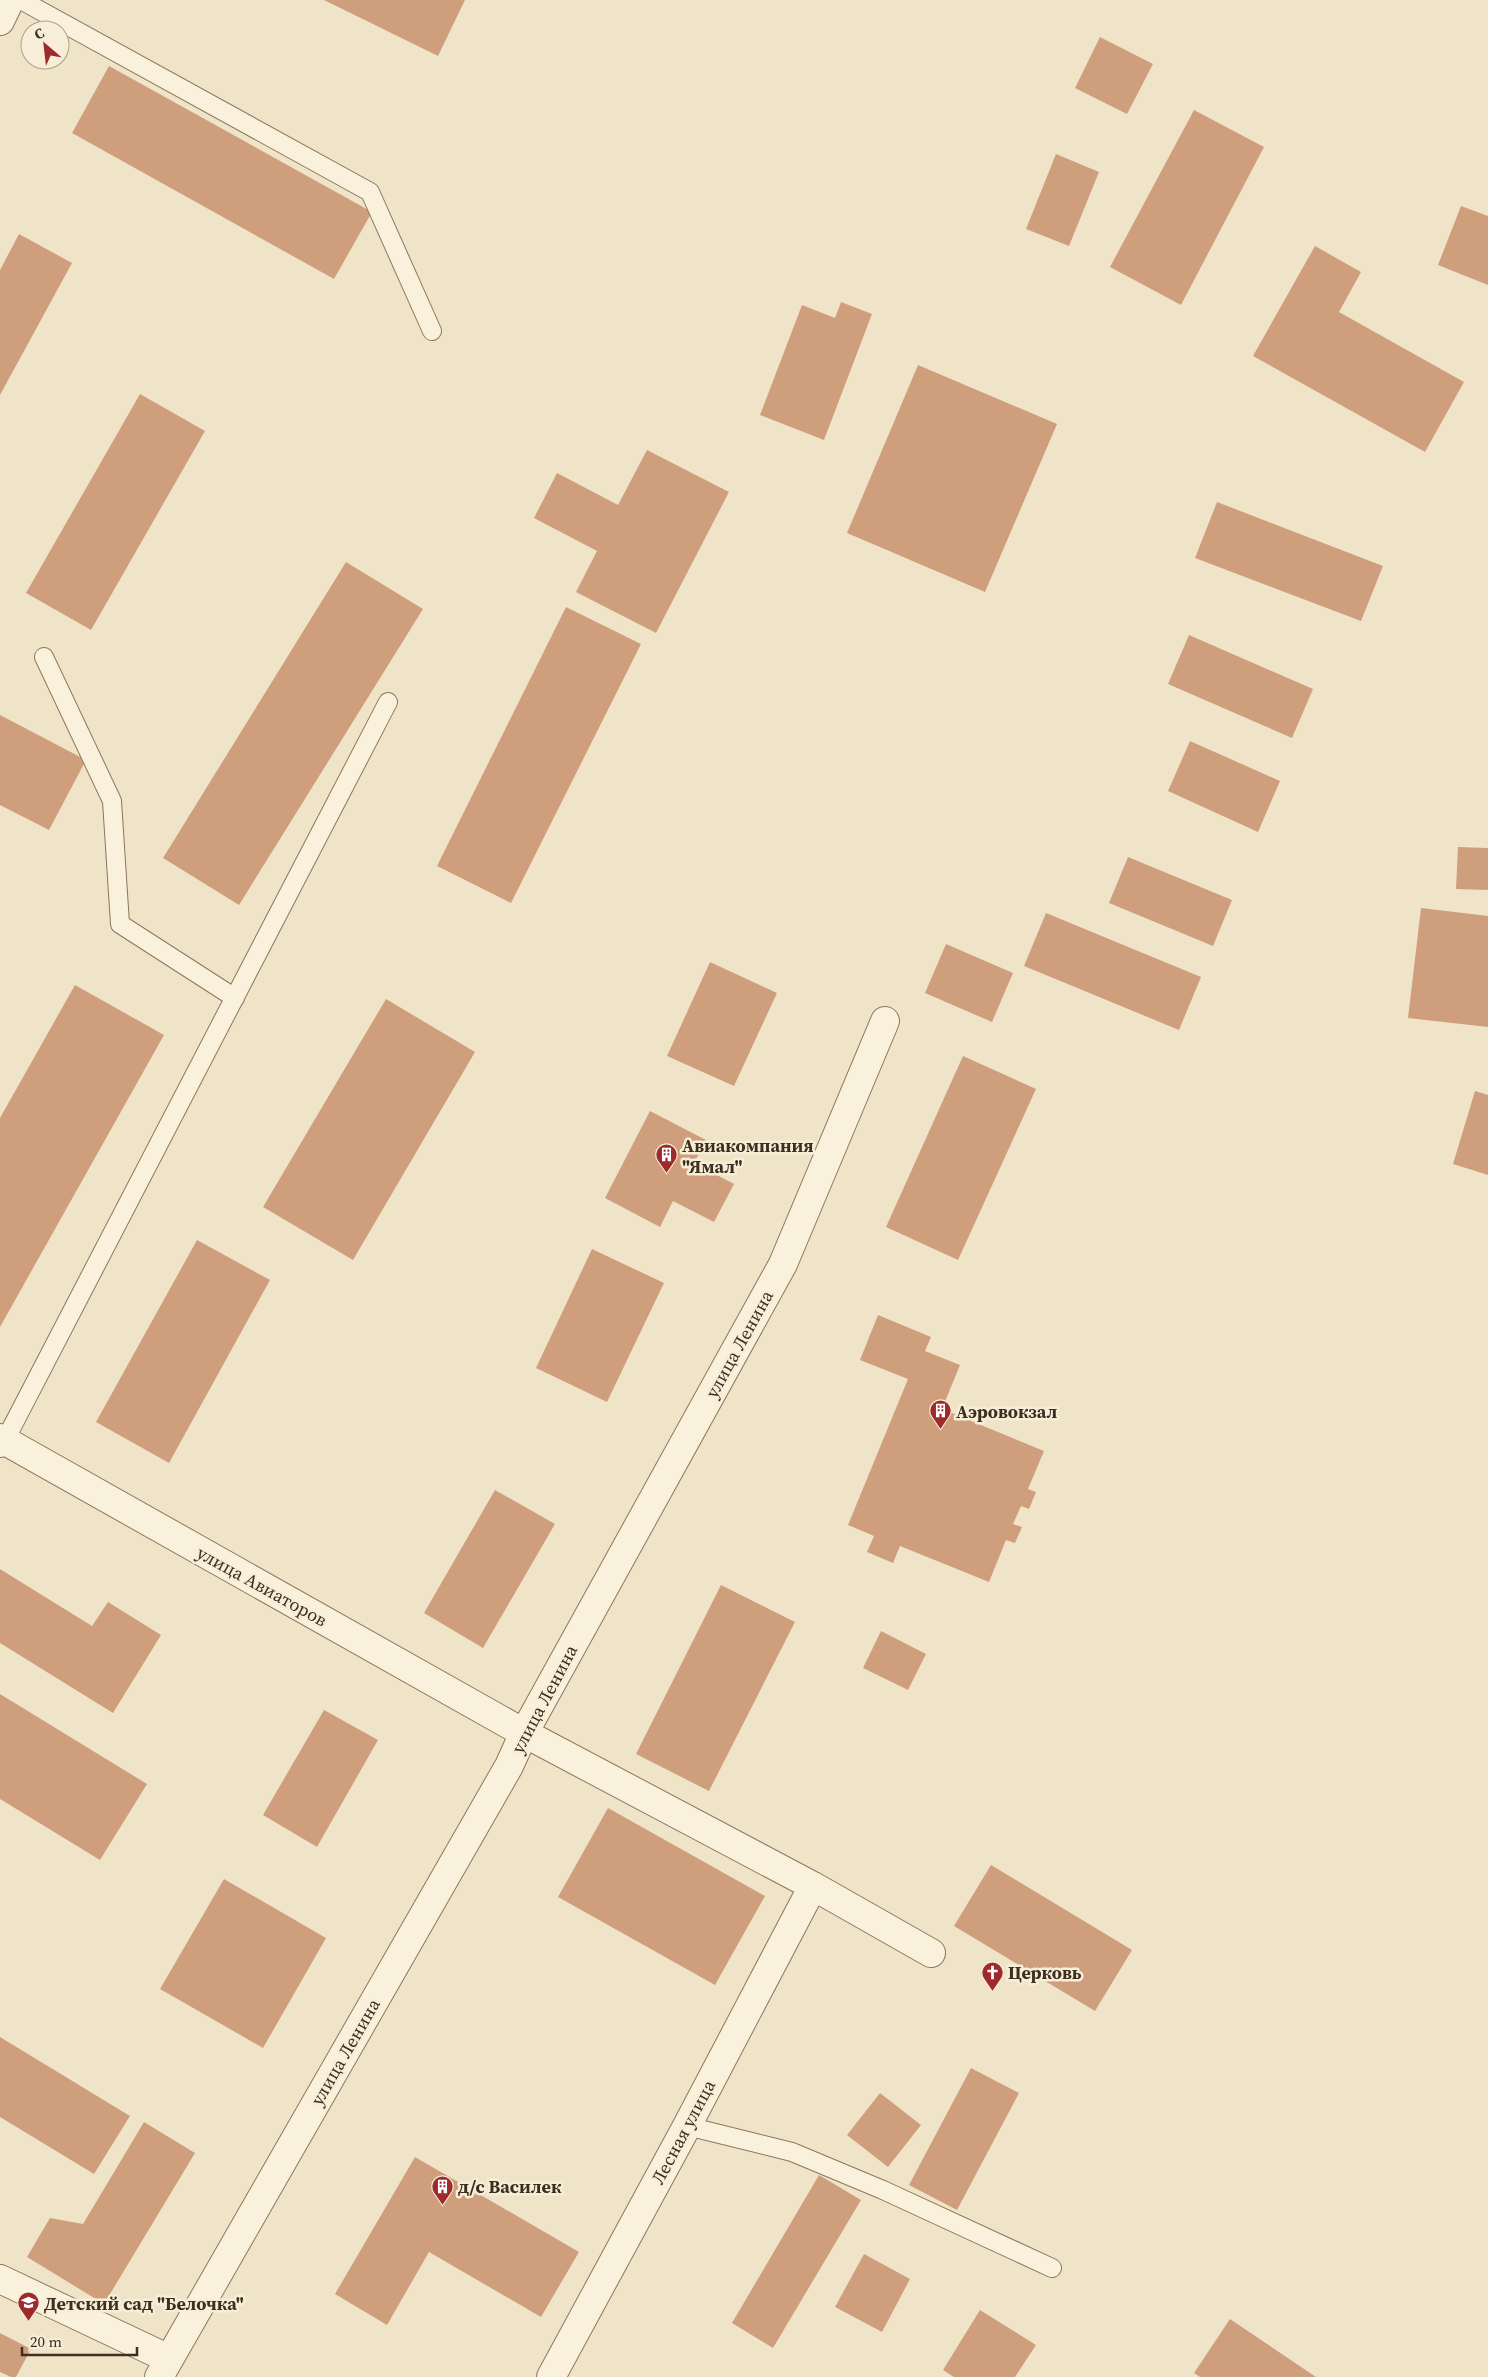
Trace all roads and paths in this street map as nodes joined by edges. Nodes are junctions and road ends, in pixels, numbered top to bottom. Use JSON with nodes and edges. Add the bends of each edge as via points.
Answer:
{"nodes":[{"id":1,"x":10,"y":0,"type":"edge"},
{"id":2,"x":21,"y":0,"type":"edge"},
{"id":3,"x":0,"y":21,"type":"edge"},
{"id":4,"x":432,"y":331,"type":"dead end"},
{"id":5,"x":44,"y":657,"type":"dead end"},
{"id":6,"x":388,"y":702,"type":"dead end"},
{"id":7,"x":235,"y":998,"type":"junction"},
{"id":8,"x":885,"y":1021,"type":"dead end"},
{"id":9,"x":2,"y":1443,"type":"edge"},
{"id":10,"x":524,"y":1733,"type":"junction"},
{"id":11,"x":813,"y":1886,"type":"junction"},
{"id":12,"x":932,"y":1953,"type":"dead end"},
{"id":13,"x":687,"y":2126,"type":"junction"},
{"id":14,"x":1052,"y":2268,"type":"dead end"},
{"id":15,"x":0,"y":2279,"type":"edge"},
{"id":16,"x":164,"y":2368,"type":"edge"},
{"id":17,"x":551,"y":2377,"type":"edge"}],
"edges":[{"from":1,"to":3,"type":"street"},
{"from":2,"to":4,"type":"lane","via":[[370,192]]},
{"from":5,"to":7,"type":"lane","via":[[112,801],[120,924]]},
{"from":6,"to":7,"type":"lane"},
{"from":7,"to":9,"type":"lane"},
{"from":8,"to":10,"type":"street","name":"улица Ленина","via":[[782,1264]]},
{"from":9,"to":10,"type":"street","name":"улица Авиаторов"},
{"from":10,"to":11,"type":"street","name":"улица Авиаторов"},
{"from":10,"to":16,"type":"street","name":"улица Ленина","via":[[509,1766]]},
{"from":11,"to":12,"type":"street","name":"улица Авиаторов"},
{"from":11,"to":13,"type":"street","name":"Лесная улица"},
{"from":13,"to":14,"type":"lane","via":[[792,2152]]},
{"from":13,"to":17,"type":"street","name":"Лесная улица"},
{"from":15,"to":16,"type":"street","name":"улица Ленина"}]}
